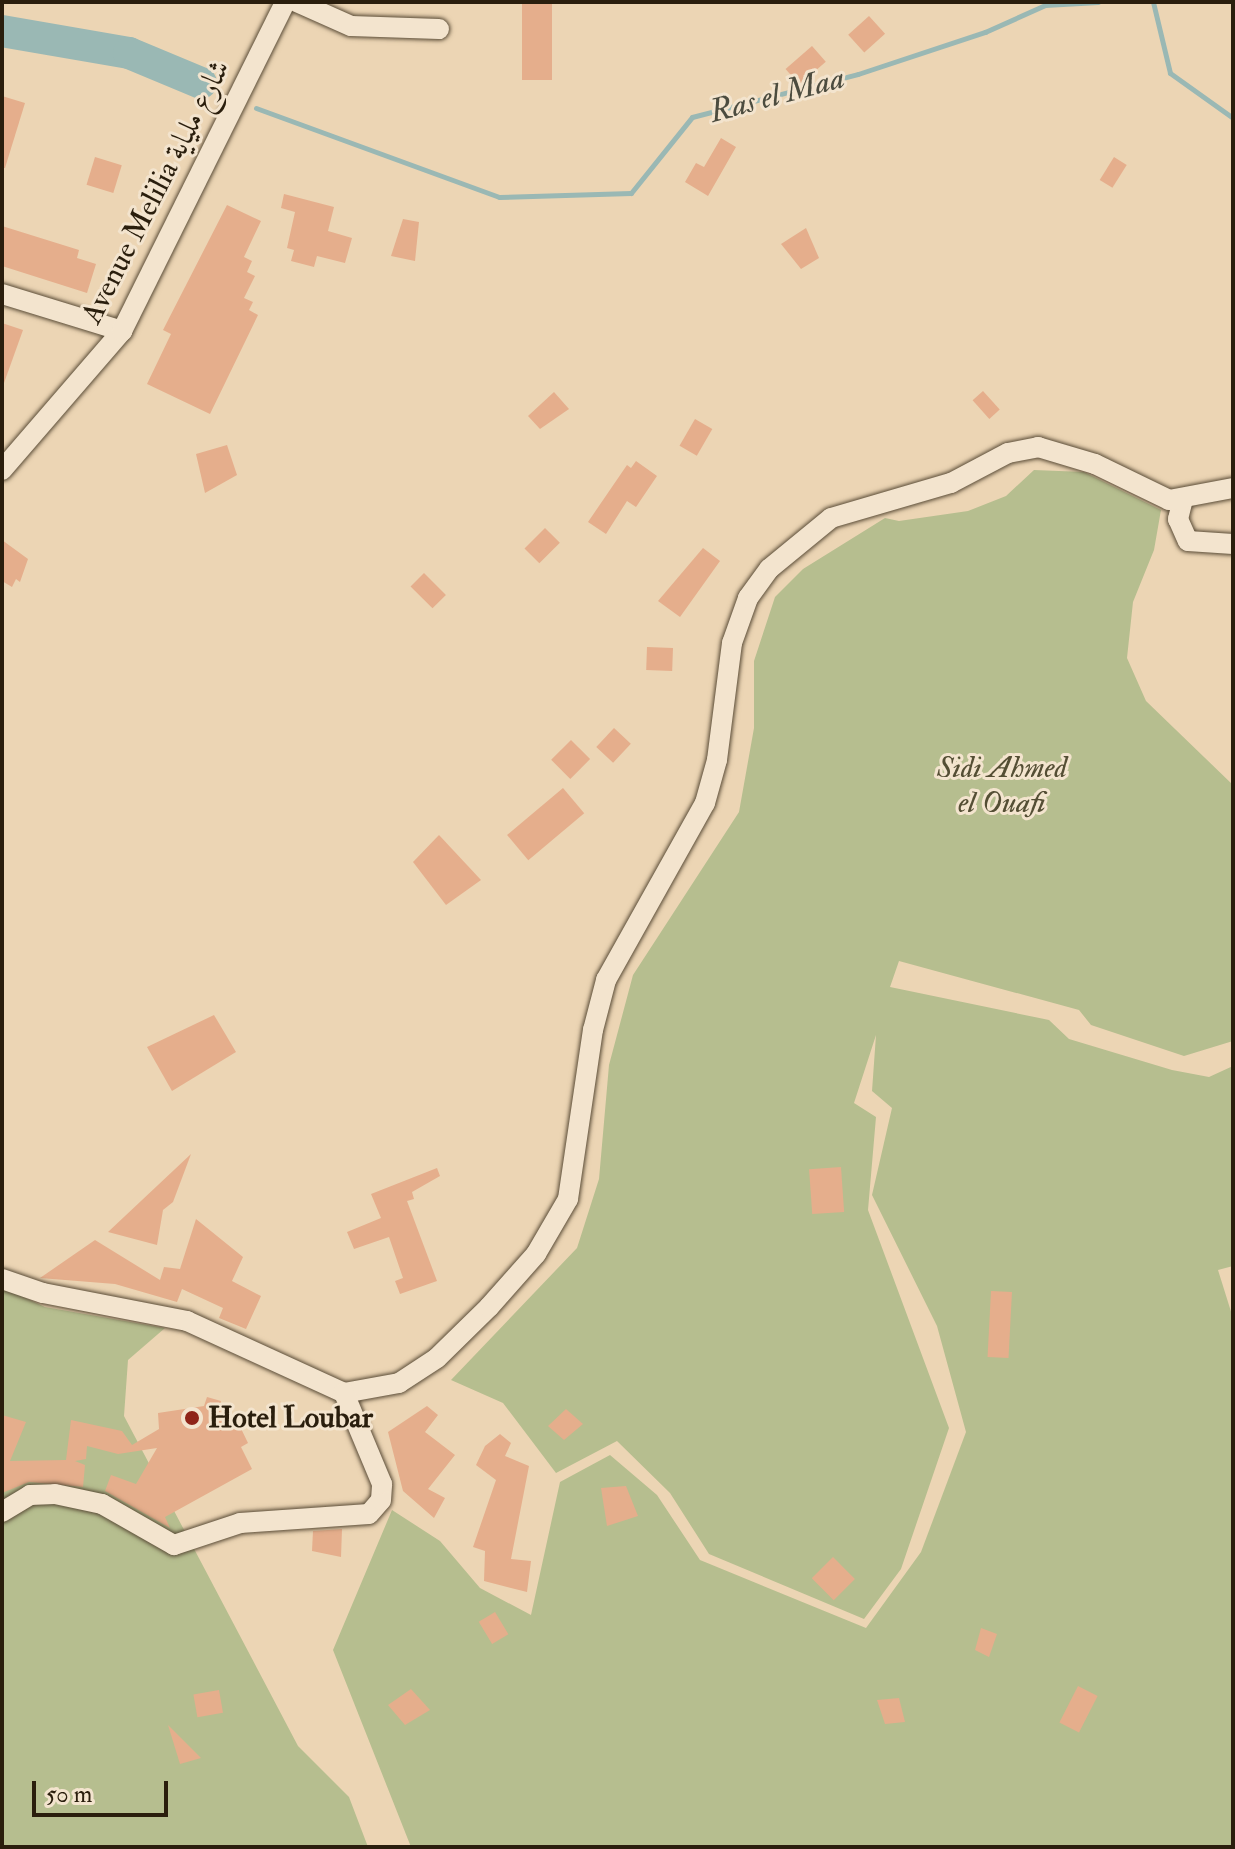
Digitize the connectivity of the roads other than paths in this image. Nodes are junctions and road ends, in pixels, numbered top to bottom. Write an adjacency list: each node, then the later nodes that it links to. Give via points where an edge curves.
1 (285, 2): 5 (street, Avenue Melilia شارع ملياية)
2 (297, 2): 3 (street, via 351,26)
3 (439, 29)
4 (2, 294): 5 (street)
5 (122, 331): 6 (street, Avenue Melilia شارع ملياية)
6 (2, 470)
7 (1233, 488): 8 (street)
8 (1183, 499): 9 (street, via 1178,519 1188,541); 11 (street, via 1147,494 1095,464 1038,447 1008,453 951,483 831,518 769,569 748,598 732,643 717,760 705,803 606,980 593,1030 573,1174 555,1226 536,1254 437,1358 399,1383)
9 (1233, 544)
10 (2, 1279): 11 (street, via 43,1293 187,1321)
11 (344, 1393): 12 (street, via 382,1484 381,1500 369,1514 240,1523 174,1545 102,1504 55,1494 30,1495)
12 (2, 1512)

